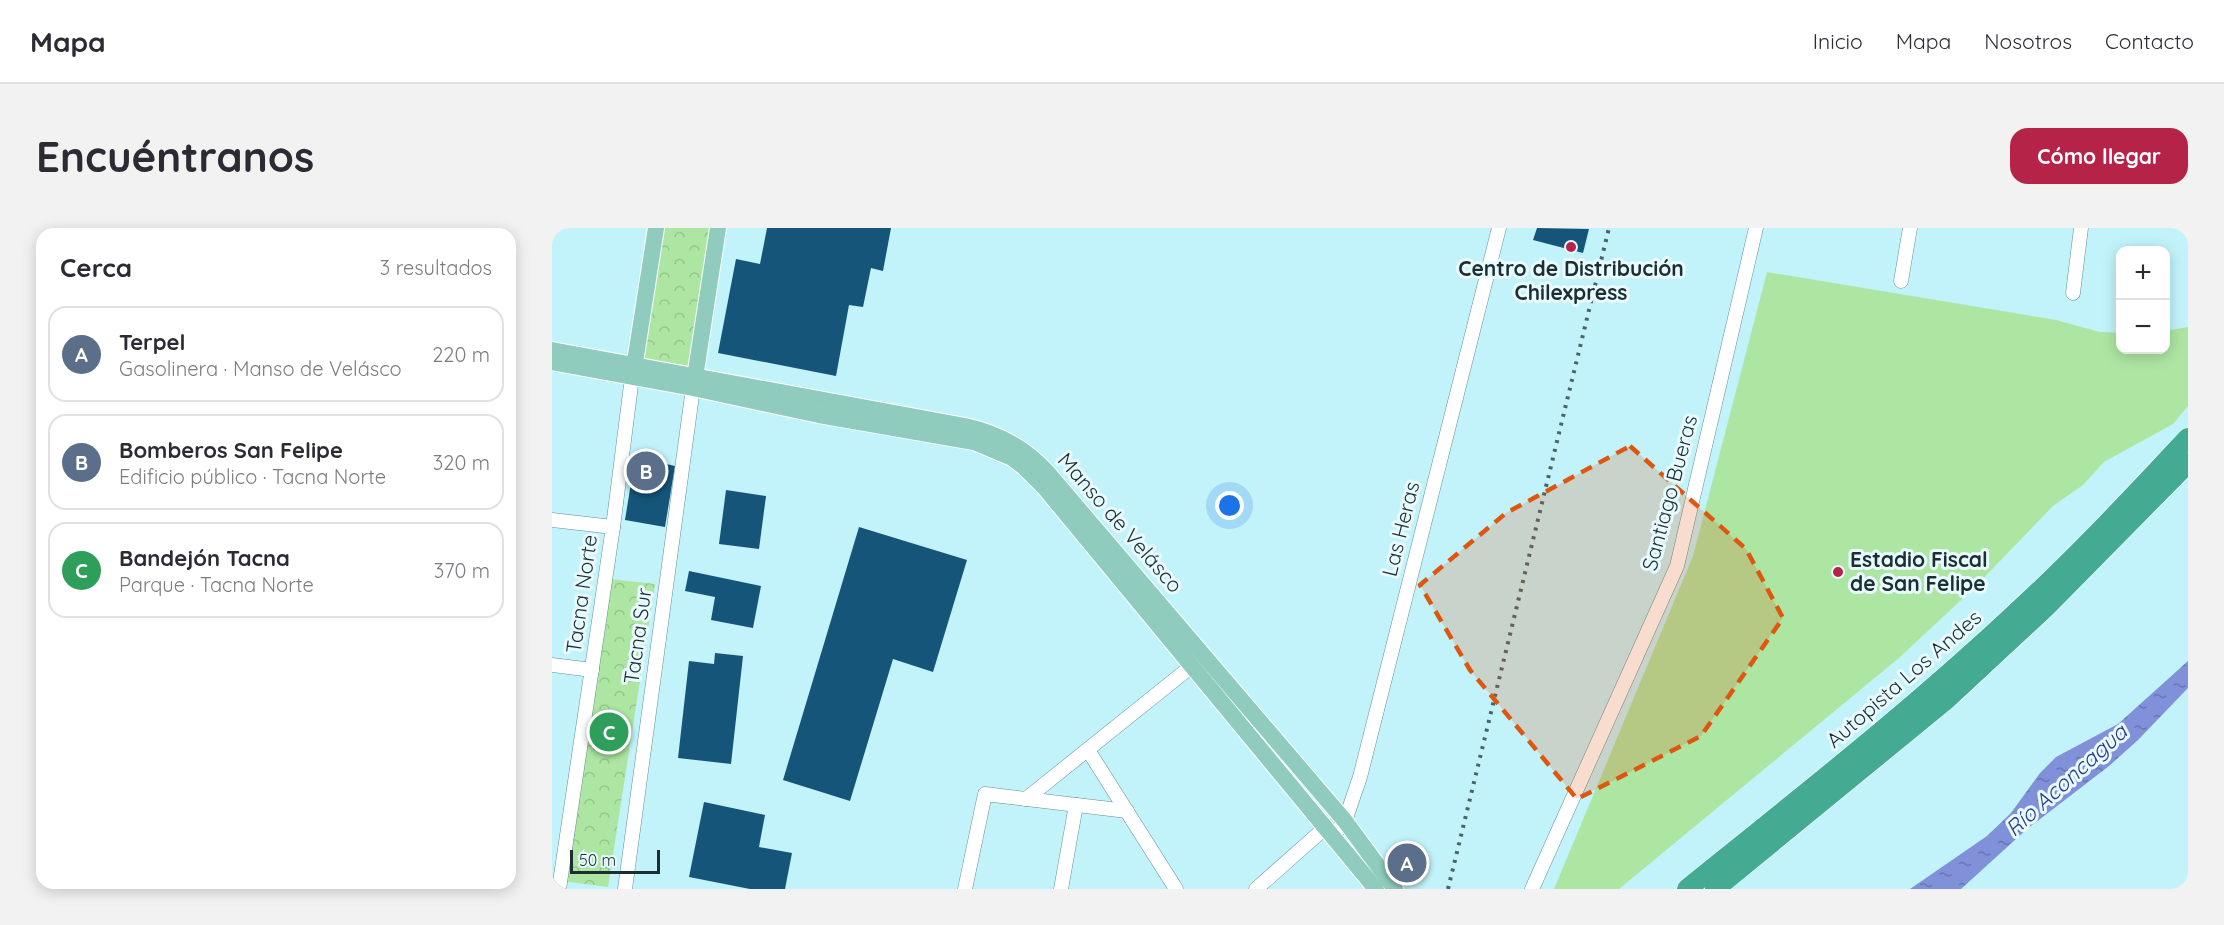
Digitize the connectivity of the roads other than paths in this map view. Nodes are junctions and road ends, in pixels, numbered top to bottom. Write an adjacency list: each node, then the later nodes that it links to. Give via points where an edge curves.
1 (656, 228): 11 (main road)
2 (718, 228): 12 (main road)
3 (1498, 228): 24 (street, Las Heras, via 1360,777)
4 (1756, 228): 34 (street, Santiago Bueras, via 1677,566)
5 (1910, 228): 7 (street)
6 (2081, 228): 8 (street)
7 (1901, 281)
8 (2073, 294)
9 (552, 350): 11 (main road)
10 (552, 362): 11 (main road)
11 (634, 371): 12 (main road); 16 (street, Tacna Norte)
12 (694, 382): 18 (main road, Manso de Velásco, via 819,415 974,442 999,451 1024,467 1044,487); 24 (main road, Manso de Velásco, via 971,428 1003,438 1027,452); 27 (street, Tacna Sur)
13 (2188, 438): 35 (highway, Autopista Los Andes, via 2054,577 1970,655)
14 (2188, 463): 36 (highway, Autopista Los Andes, via 2046,607 1947,699)
15 (552, 520): 16 (street)
16 (614, 527): 19 (street, Tacna Norte)
17 (552, 665): 19 (street)
18 (1193, 665): 20 (street); 25 (main road, Manso de Velásco)
19 (592, 670): 26 (street, Tacna Norte)
20 (1088, 750): 21 (street); 23 (street)
21 (1026, 799): 22 (street); 28 (street, via 985,794)
22 (1076, 805): 23 (street); 29 (street)
23 (1127, 812): 30 (street)
24 (1345, 821): 25 (street, Las Heras); 33 (main road, Manso de Velásco)
25 (1330, 832): 31 (street, Las Heras); 32 (main road, Manso de Velásco)
26 (557, 884)
27 (625, 889)
28 (965, 889)
29 (1061, 889)
30 (1176, 889)
31 (1256, 889)
32 (1376, 889)
33 (1395, 889)
34 (1532, 889)
35 (1687, 889)
36 (1715, 889)

